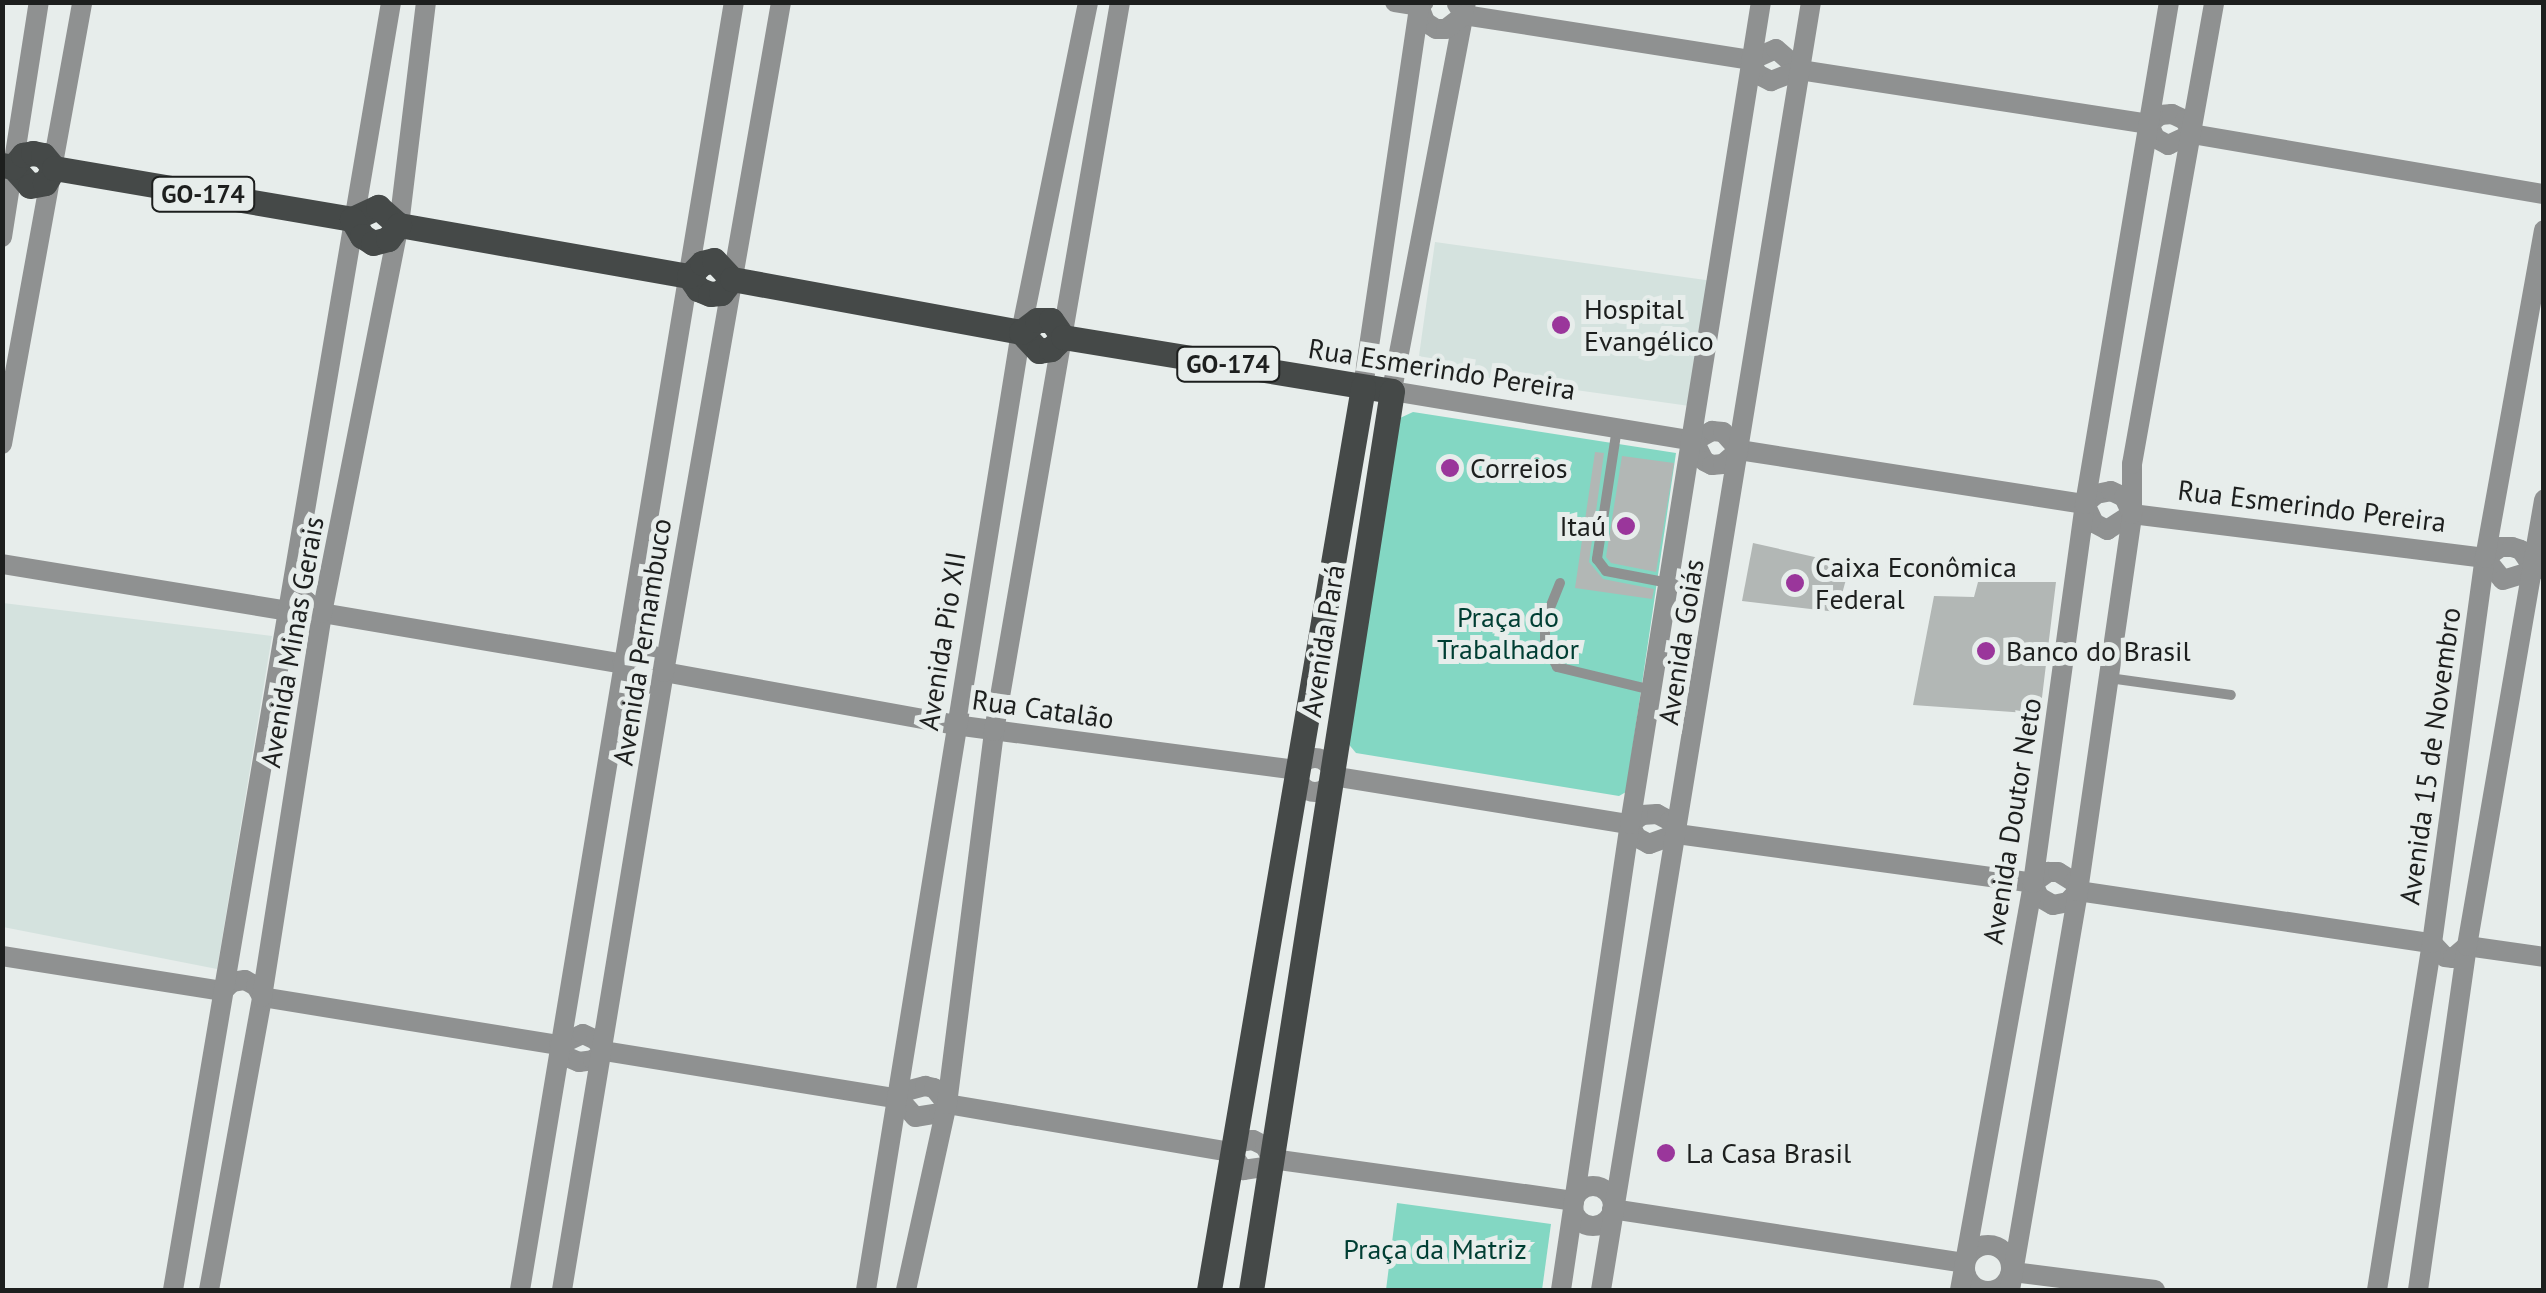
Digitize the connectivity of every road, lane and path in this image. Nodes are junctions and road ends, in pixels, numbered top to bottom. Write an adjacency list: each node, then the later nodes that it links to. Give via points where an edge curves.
1 (39, 2): 20 (street)
2 (82, 2): 21 (street)
3 (390, 2): 23 (street, Avenida Minas Gerais)
4 (426, 2): 24 (street, Avenida Minas Gerais)
5 (734, 2): 27 (street, Avenida Pernambuco)
6 (781, 2): 28 (street, Avenida Pernambuco)
7 (1088, 2): 29 (street, Avenida Pio XII)
8 (1120, 2): 30 (street)
9 (1395, 2): 14 (street)
10 (1762, 2): 16 (street)
11 (1810, 2): 17 (street, Avenida Goiás)
12 (2169, 2): 18 (street, Avenida Doutor Neto)
13 (2214, 2): 19 (street)
14 (1421, 4): 15 (street, via 1425,22 1436,29 1446,29); 31 (street, Avenida Pará)
15 (1462, 7): 16 (street); 32 (street, Avenida Pará)
16 (1751, 60): 17 (street, via 1776,49); 34 (street)
17 (1800, 70): 18 (street); 36 (street, Avenida Goiás)
18 (2148, 124): 19 (street, via 2172,114 2186,120); 38 (street, Avenida Doutor Neto)
19 (2192, 134): 22 (street); 39 (street, via 2132,464)
20 (8, 166): 21 (main road, Rua Esmerindo Pereira / GO-174, via 30,186 45,183); 26 (street)
21 (54, 168): 23 (main road, Rua Esmerindo Pereira / GO-174); 35 (street)
22 (2544, 194)
23 (352, 220): 24 (main road, Rua Esmerindo Pereira / GO-174, via 373,243 388,240); 45 (street, Avenida Minas Gerais)
24 (399, 224): 27 (main road, Rua Esmerindo Pereira / GO-174); 46 (street, Avenida Minas Gerais)
25 (2544, 230): 40 (street, Avenida 15 de Novembro)
26 (2, 236)
27 (690, 276): 28 (main road, Rua Esmerindo Pereira / GO-174, via 714,260); 47 (street, Avenida Pernambuco)
28 (732, 279): 29 (main road, Rua Esmerindo Pereira / GO-174); 48 (street, Avenida Pernambuco)
29 (1021, 332): 30 (main road, Rua Esmerindo Pereira / GO-174, via 1039,351); 52 (street, Avenida Pio XII)
30 (1063, 338): 31 (main road, Rua Esmerindo Pereira / GO-174); 53 (street)
31 (1363, 386): 32 (main road, Rua Esmerindo Pereira / GO-174); 54 (main road, Avenida Pará)
32 (1392, 391): 33 (street, Rua Esmerindo Pereira); 55 (main road, Avenida Pará)
33 (1617, 428): 34 (street, Rua Esmerindo Pereira); 44 (lane, via 1597,560 1606,571)
34 (1694, 441): 36 (street, Rua Esmerindo Pereira, via 1722,432); 36 (street, Rua Esmerindo Pereira, via 1712,465); 44 (street)
35 (2, 444)
36 (1740, 450): 38 (street, Rua Esmerindo Pereira); 57 (street, Avenida Goiás)
37 (2544, 500): 42 (street)
38 (2085, 504): 39 (street, Rua Esmerindo Pereira, via 2111,490 2124,497); 39 (street, Rua Esmerindo Pereira, via 2094,523 2107,530); 58 (street, Avenida Doutor Neto)
39 (2132, 514): 40 (street, Rua Esmerindo Pereira); 49 (street)
40 (2485, 558): 42 (street, Rua Esmerindo Pereira, via 2512,546); 60 (street, Avenida 15 de Novembro)
41 (2, 564): 45 (street, Rua Catalão)
42 (2538, 569): 61 (street)
43 (1560, 583): 50 (lane, via 1544,620 1545,644 1557,667)
44 (1670, 584): 50 (street)
45 (289, 611): 46 (street, Rua Catalão, via 306,602); 64 (street, Avenida Minas Gerais)
46 (322, 613): 47 (street, Rua Catalão); 65 (street, Avenida Minas Gerais)
47 (622, 664): 48 (street, Rua Catalão, via 639,685); 66 (street, Avenida Pernambuco)
48 (664, 672): 52 (street, Rua Catalão); 67 (street, Avenida Pernambuco)
49 (2108, 678): 51 (lane); 59 (street)
50 (1652, 690): 56 (street)
51 (2231, 694)
52 (956, 725): 53 (street, Rua Catalão); 68 (street, Avenida Pio XII)
53 (994, 731): 54 (street, Rua Catalão); 69 (street)
54 (1298, 770): 55 (street, Rua Catalão, via 1299,782 1312,792 1323,790); 70 (main road, Avenida Pará)
55 (1332, 776): 56 (street, Rua Catalão); 71 (main road, Avenida Pará)
56 (1630, 824): 57 (street, Rua Catalão, via 1657,814); 72 (street)
57 (1678, 834): 58 (street, Rua Catalão); 73 (street, Avenida Goiás)
58 (2033, 883): 59 (street, Rua Catalão, via 2052,905); 74 (street, Avenida Doutor Neto)
59 (2078, 891): 60 (street, Rua Catalão); 75 (street)
60 (2432, 942): 61 (street, Rua Catalão, via 2438,953 2453,958); 88 (street, Avenida 15 de Novembro)
61 (2468, 946): 63 (street, Rua Catalão); 89 (street)
62 (2, 956): 64 (street)
63 (2544, 957)
64 (223, 991): 65 (street, via 240,1010); 76 (street, Avenida Minas Gerais)
65 (262, 997): 66 (street); 77 (street, Avenida Minas Gerais)
66 (559, 1045): 67 (street, via 580,1062); 78 (street, Avenida Pernambuco)
67 (604, 1051): 68 (street); 79 (street, Avenida Pernambuco)
68 (900, 1099): 69 (street, via 915,1117 939,1113); 80 (street, Avenida Pio XII)
69 (947, 1104): 70 (street); 81 (street)
70 (1231, 1152): 71 (street, via 1243,1170 1265,1168); 82 (main road, Avenida Pará)
71 (1272, 1159): 72 (street); 83 (main road, Avenida Pará)
72 (1573, 1201): 73 (street, via 1574,1214 1588,1226 1606,1220); 84 (street)
73 (1612, 1209): 74 (street); 85 (street, Avenida Goiás)
74 (1964, 1262): 75 (street, via 1967,1278 1980,1289); 75 (street, via 1988,1245 2009,1256); 86 (street, Avenida Doutor Neto)
75 (2012, 1281): 87 (street)
76 (173, 1290)
77 (208, 1290)
78 (520, 1290)
79 (562, 1290)
80 (866, 1290)
81 (906, 1290)
82 (1209, 1290)
83 (1251, 1290)
84 (1561, 1290)
85 (1600, 1290)
86 (1960, 1290)
87 (2154, 1290)
88 (2377, 1290)
89 (2418, 1290)

